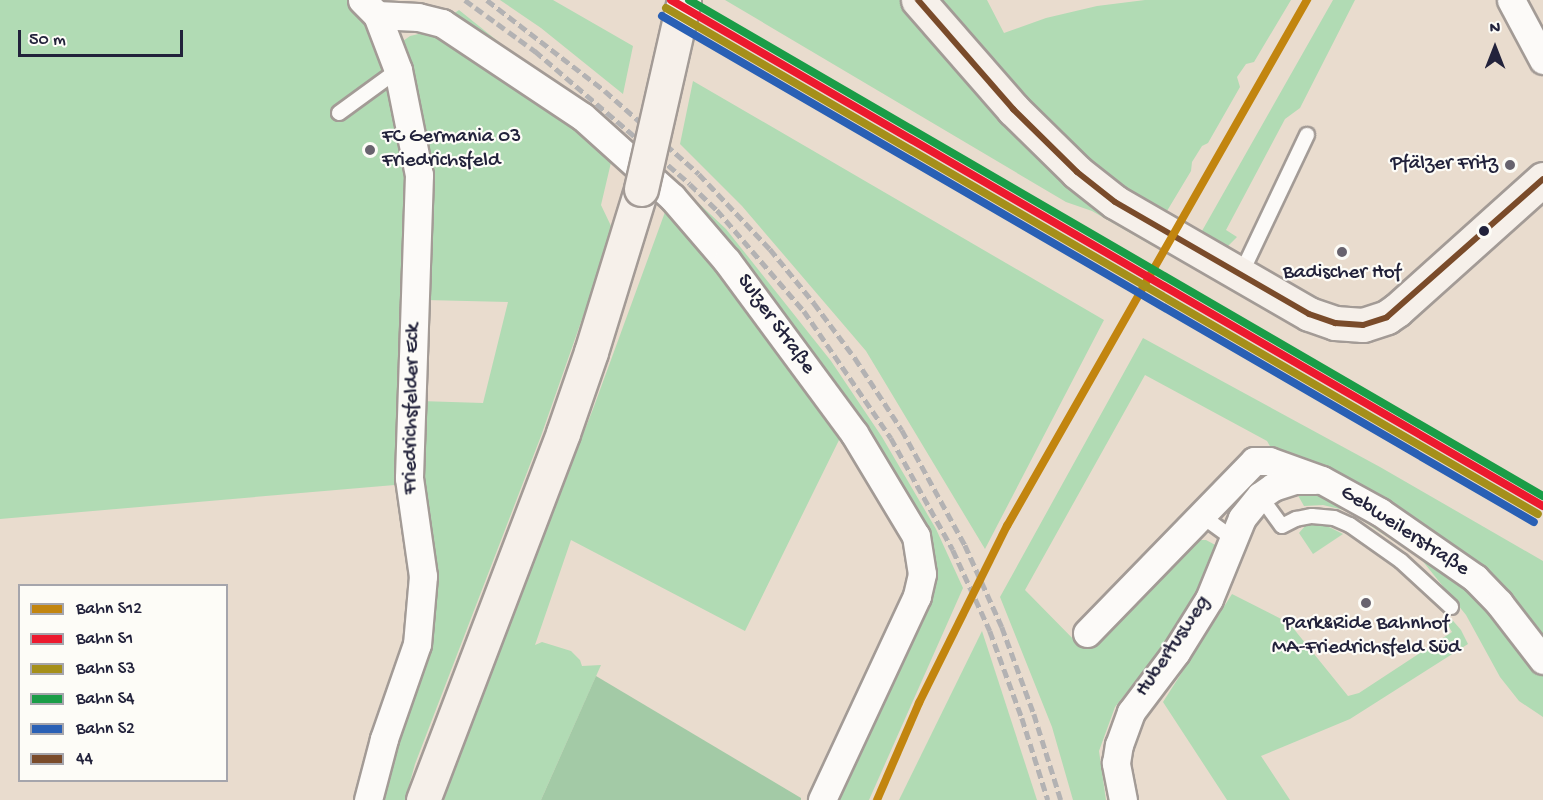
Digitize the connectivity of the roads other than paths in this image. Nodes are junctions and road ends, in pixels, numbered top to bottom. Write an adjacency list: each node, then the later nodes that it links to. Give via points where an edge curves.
1 (684, 0): 19 (main road, bridge, via 641,189 591,352)
2 (918, 0): 10 (main road, via 1013,109 1077,172 1115,202)
3 (1511, 0): 5 (street)
4 (369, 7): 6 (street, Friedrichsfelder Eck); 20 (street, Sulzer Straße, via 442,23 583,117 672,197 727,261 854,433 916,536 922,574 917,596)
5 (1543, 60)
6 (398, 70): 7 (lane); 18 (street, Friedrichsfelder Eck, via 419,175 409,478 423,591 417,644 384,739)
7 (339, 113)
8 (1307, 135): 10 (lane)
9 (1543, 179): 10 (main road, via 1397,310 1363,326 1335,323 1309,314)
10 (1241, 274)
11 (1323, 480): 12 (street, Hubertusweg, via 1295,480); 13 (street, Gebweilerstraße, via 1269,461 1254,461); 17 (street, Gebweilerstraße, via 1380,512 1475,578)
12 (1260, 496): 14 (street, Hubertusweg); 15 (lane, via 1282,526 1312,516 1334,518 1350,525 1401,561)
13 (1202, 516): 14 (lane); 16 (street, Gebweilerstraße)
14 (1232, 538): 21 (street, Hubertusweg, via 1209,599 1131,712 1116,763)
15 (1451, 607)
16 (1087, 633)
17 (1543, 660)
18 (368, 800)
19 (423, 800)
20 (822, 800)
21 (1123, 800)

